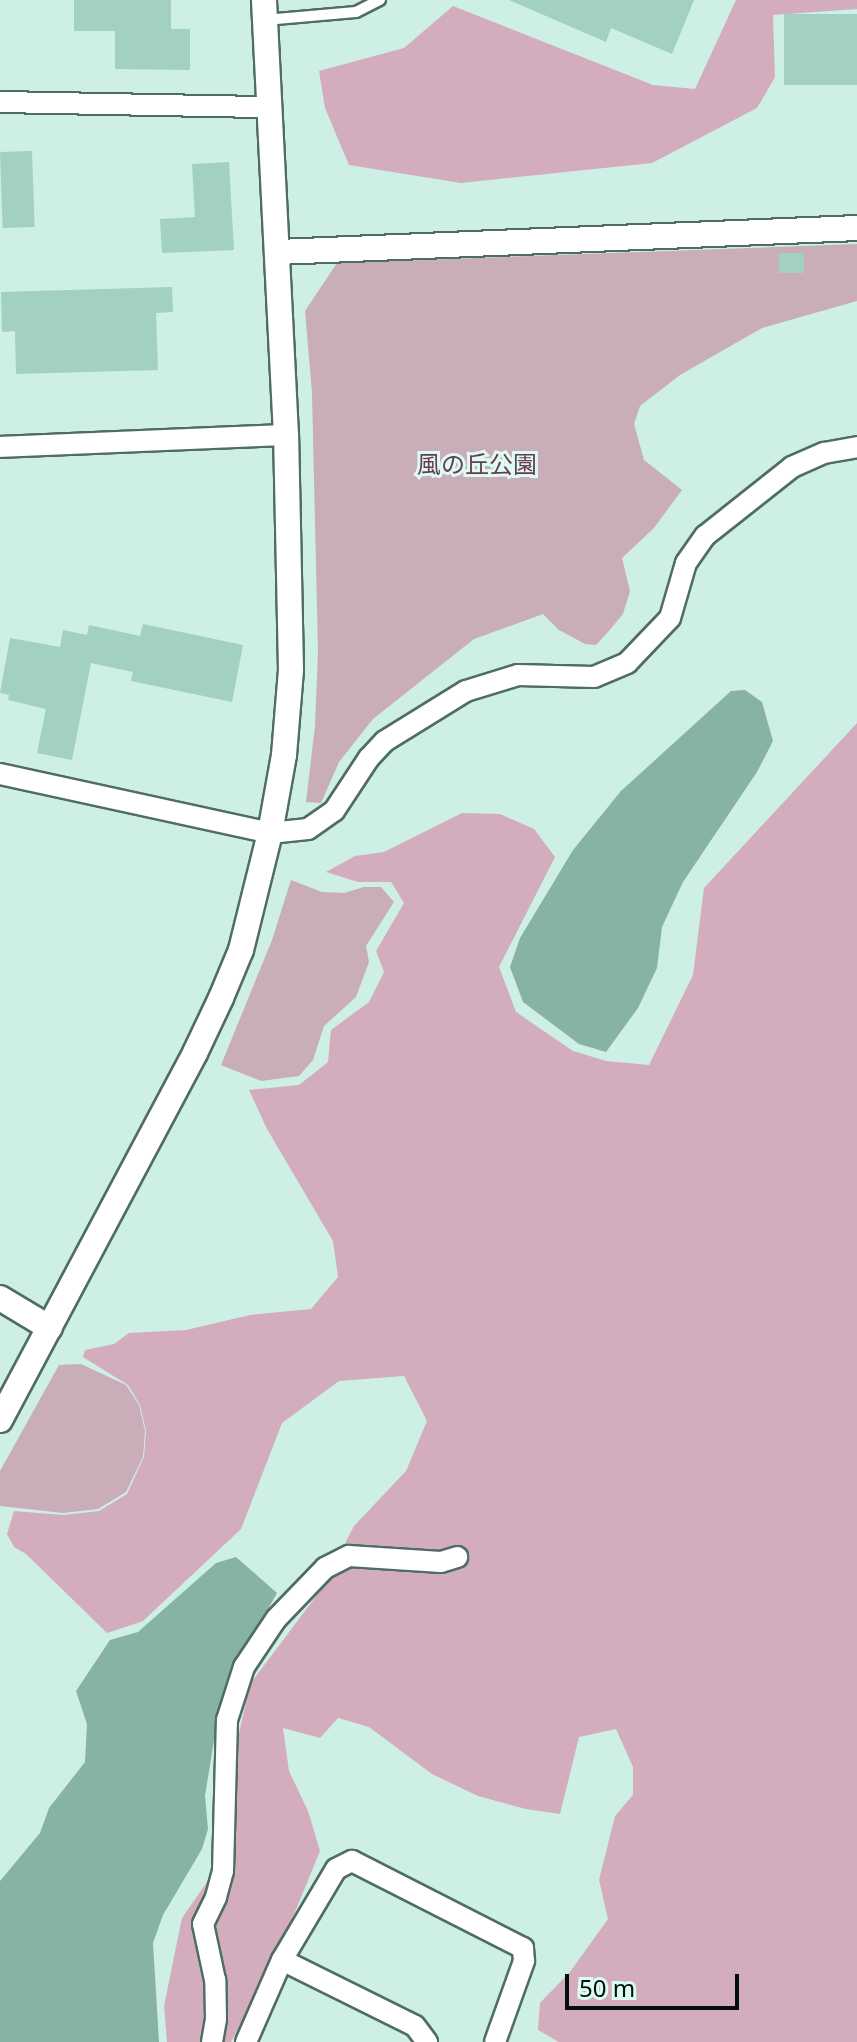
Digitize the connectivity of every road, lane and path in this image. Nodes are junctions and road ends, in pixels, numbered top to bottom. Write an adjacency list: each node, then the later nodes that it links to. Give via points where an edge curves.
1 (380, 0): 2 (lane, via 356,12)
2 (265, 10): 4 (street)
3 (0, 102): 4 (street)
4 (269, 107): 6 (street)
5 (857, 228): 6 (street)
6 (278, 252): 7 (street)
7 (286, 435): 8 (street); 11 (street, via 291,670)
8 (0, 447)
9 (857, 447): 11 (street, via 792,467 705,536 686,563 670,618 627,663 594,677 518,675 466,691 385,741 323,821 308,829)
10 (0, 774): 11 (street)
11 (270, 833): 13 (street, via 241,950 221,998)
12 (0, 1298): 13 (street)
13 (50, 1328): 14 (street)
14 (0, 1420)
15 (457, 1557): 17 (street, via 441,1562 349,1556 325,1568 276,1619 244,1667 227,1720 223,1871 203,1924 215,1980)
16 (282, 1960): 18 (street); 19 (street, via 415,2026); 20 (street, via 336,1869 346,1861 359,1862 523,1948 524,1961)
17 (212, 2042)
18 (246, 2042)
19 (427, 2042)
20 (495, 2042)

